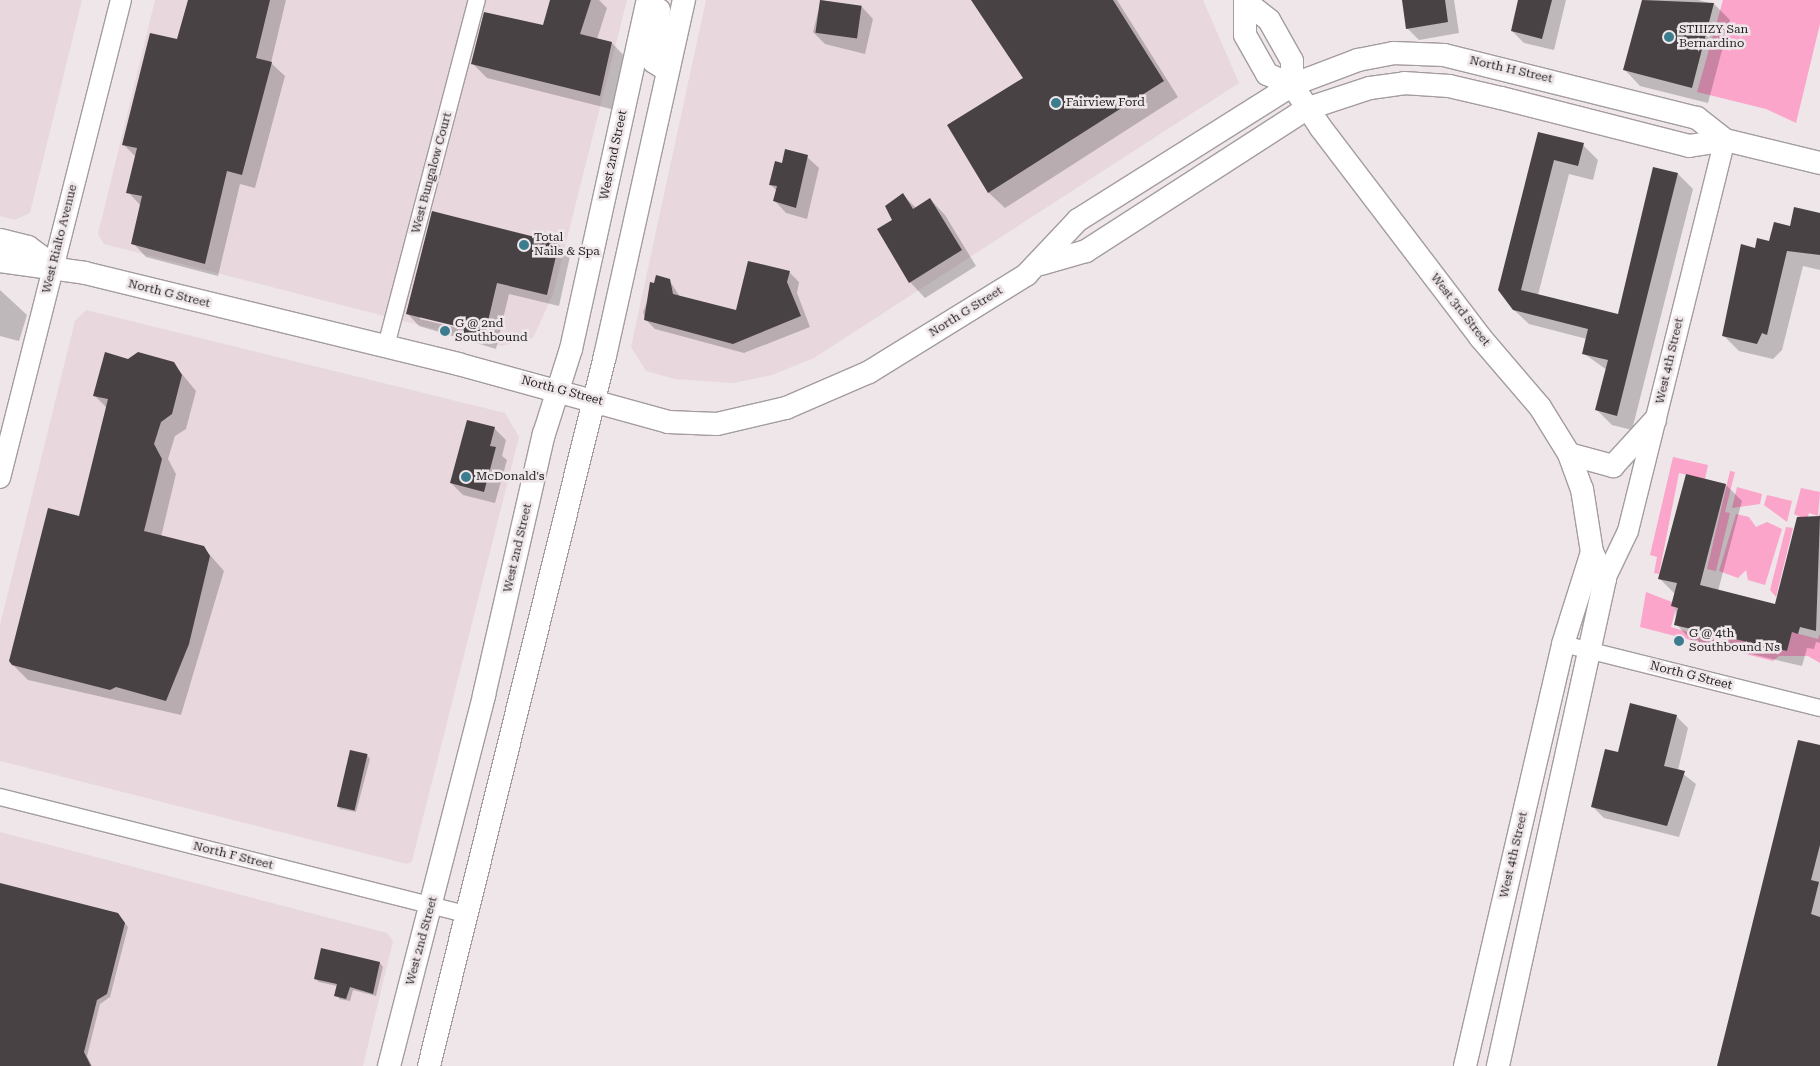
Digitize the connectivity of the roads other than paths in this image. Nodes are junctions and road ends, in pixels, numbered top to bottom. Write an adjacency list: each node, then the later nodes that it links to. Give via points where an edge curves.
1 (121, 0): 15 (street, West Rialto Avenue)
2 (477, 0): 16 (street, West Bungalow Court)
3 (648, 0): 17 (main road, West 2nd Street)
4 (660, 0): 7 (main road, via 654,62)
5 (684, 0): 7 (main road)
6 (1246, 1): 8 (main road, West 3rd Street, via 1269,20 1292,61)
7 (667, 70): 18 (main road)
8 (1292, 85): 9 (main road, West 3rd Street); 10 (main road, North H Street, via 1358,60 1393,53 1444,55 1697,118); 14 (main road, North G Street, via 1078,220)
9 (1306, 109): 10 (main road, North H Street, via 1370,88 1404,83 1448,86 1689,146); 14 (main road, North G Street, via 1086,251); 20 (main road, West 3rd Street, via 1480,337 1540,407)
10 (1725, 140): 11 (main road, North H Street); 19 (street, West 4th Street)
11 (1820, 163)
12 (0, 240): 15 (main road, via 28,248)
13 (0, 261): 15 (main road, via 24,267)
14 (1041, 264): 18 (main road, North G Street, via 869,372 821,396 760,416 717,424 668,422)
15 (54, 266): 16 (main road, North G Street); 21 (street, West Rialto Avenue)
16 (386, 346): 17 (main road, North G Street)
17 (558, 390): 18 (main road, North G Street); 28 (main road, West 2nd Street, via 544,434)
18 (592, 399): 29 (main road)
19 (1655, 420): 20 (main road, via 1613,466); 23 (street, West 4th Street, via 1628,531)
20 (1569, 454): 22 (main road, West 3rd Street, via 1582,489)
21 (0, 478)
22 (1592, 552): 23 (main road, West 3rd Street); 24 (main road, West 3rd Street)
23 (1605, 578): 25 (main road)
24 (1563, 644): 25 (street, North G Street); 32 (main road, West 4th Street)
25 (1591, 651): 26 (street, North G Street); 33 (main road)
26 (1820, 708)
27 (0, 797): 28 (street, North F Street)
28 (431, 906): 29 (street, North F Street); 30 (main road, West 2nd Street)
29 (466, 914): 31 (main road)
30 (389, 1066)
31 (429, 1066)
32 (1465, 1066)
33 (1498, 1066)

